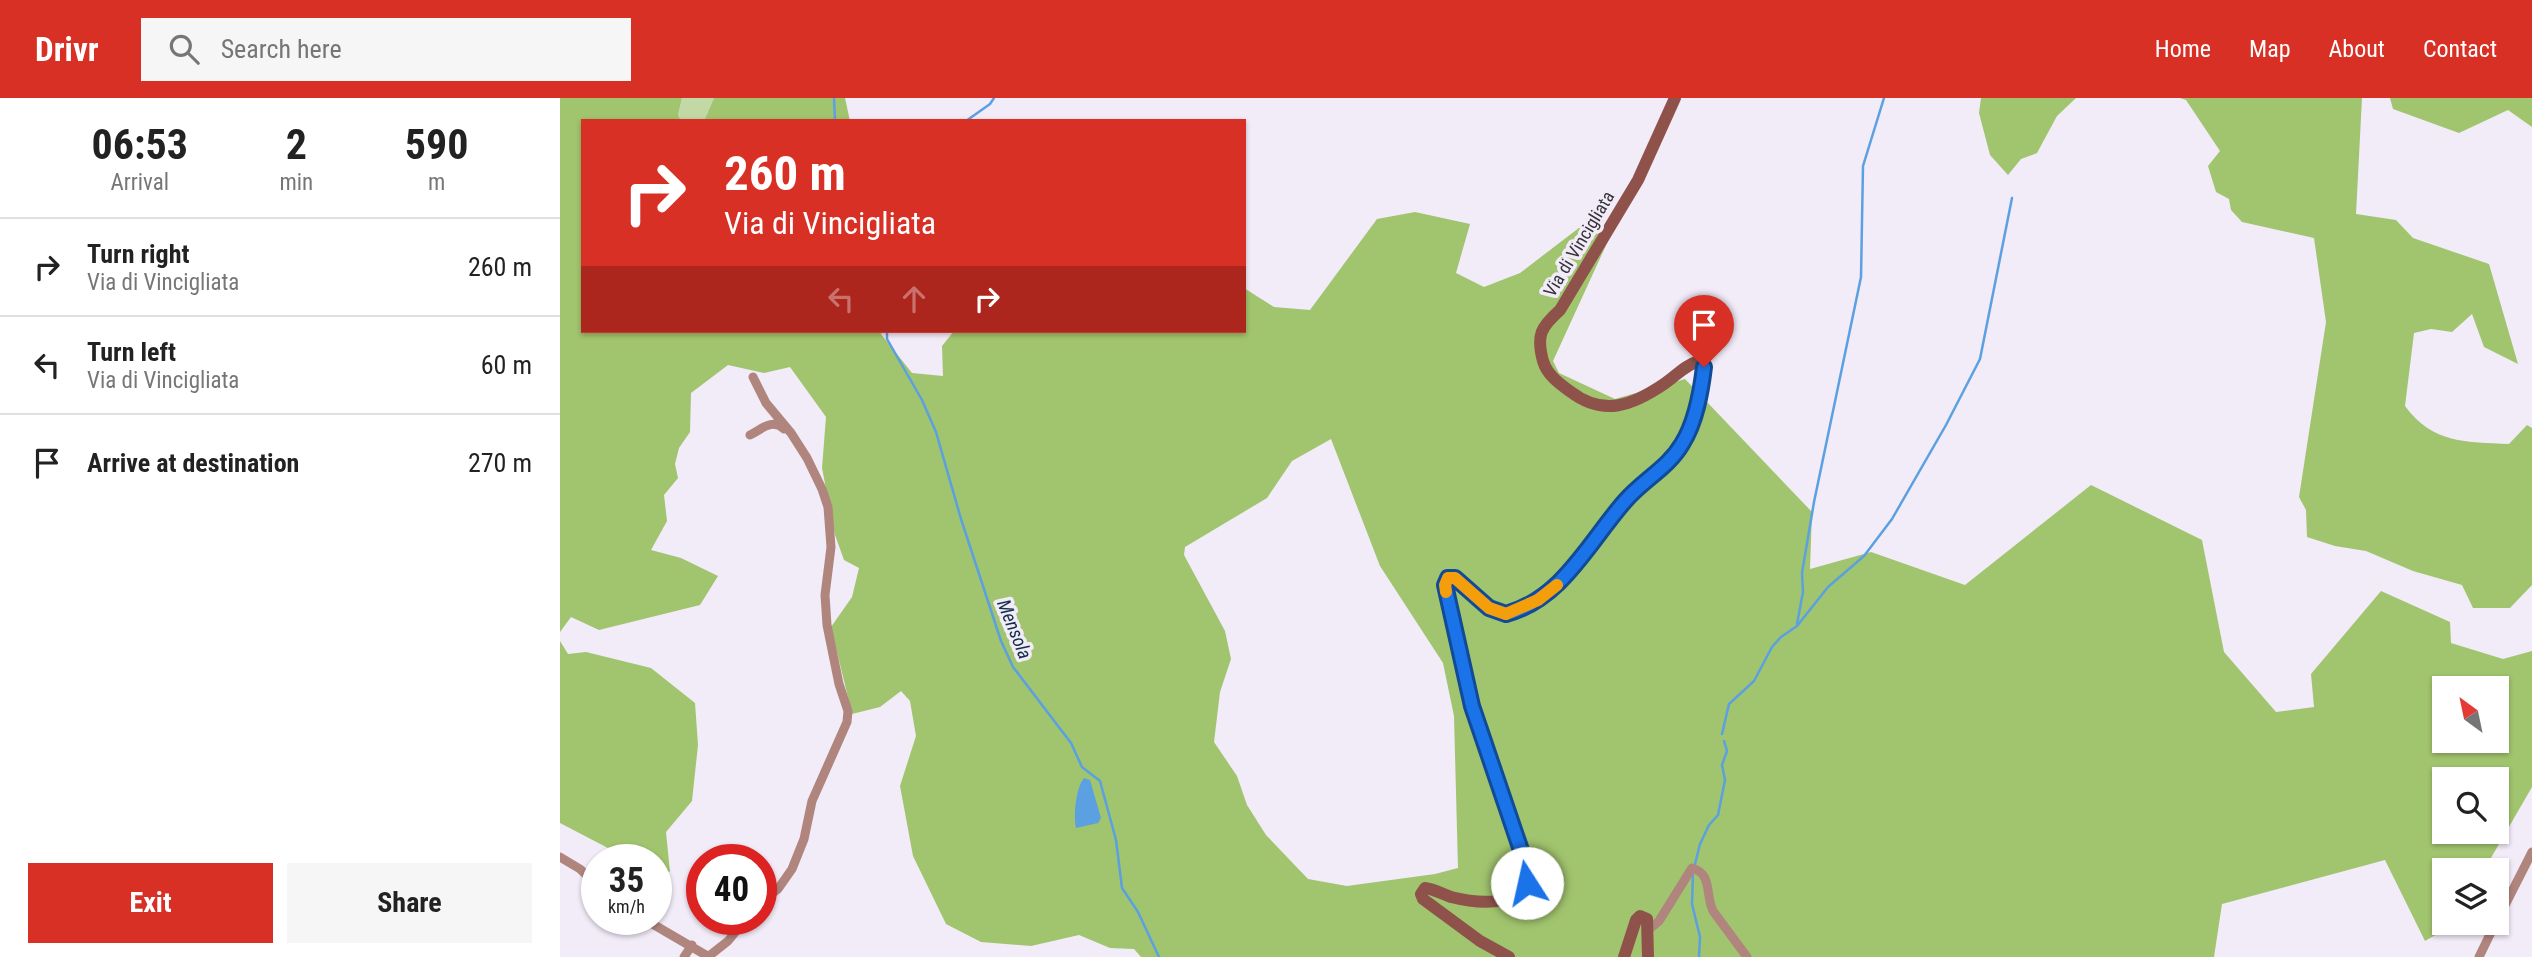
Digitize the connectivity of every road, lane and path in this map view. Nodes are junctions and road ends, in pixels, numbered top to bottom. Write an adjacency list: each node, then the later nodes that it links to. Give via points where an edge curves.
1 (1675, 98): 17 (street, Via di Vincigliata, via 1637,180 1560,310 1543,326 1539,346 1556,381 1581,400 1606,408 1634,402 1699,361 1703,377 1692,425 1666,465 1626,499 1577,563 1538,600 1506,614 1489,608 1455,578 1448,578 1445,585 1472,706 1528,876 1519,894 1489,902 1429,888 1421,894)
2 (753, 377): 3 (street, via 766,403)
3 (791, 433): 4 (street, via 772,424); 8 (street, via 828,508 827,625 848,711 812,801 804,839)
4 (750, 435)
5 (2532, 852): 9 (street)
6 (560, 857): 7 (street)
7 (581, 870)
8 (777, 890)
9 (2509, 898)
10 (1647, 932): 18 (street, via 1647,919 1640,916); 19 (street); 20 (street, via 1695,869 1706,877 1713,911)
11 (672, 934): 14 (street)
12 (733, 935): 16 (street)
13 (2490, 935): 21 (street)
14 (692, 945): 15 (street); 16 (street)
15 (684, 957)
16 (709, 957)
17 (1508, 957)
18 (1624, 957)
19 (1648, 957)
20 (1747, 957)
21 (2479, 957)

